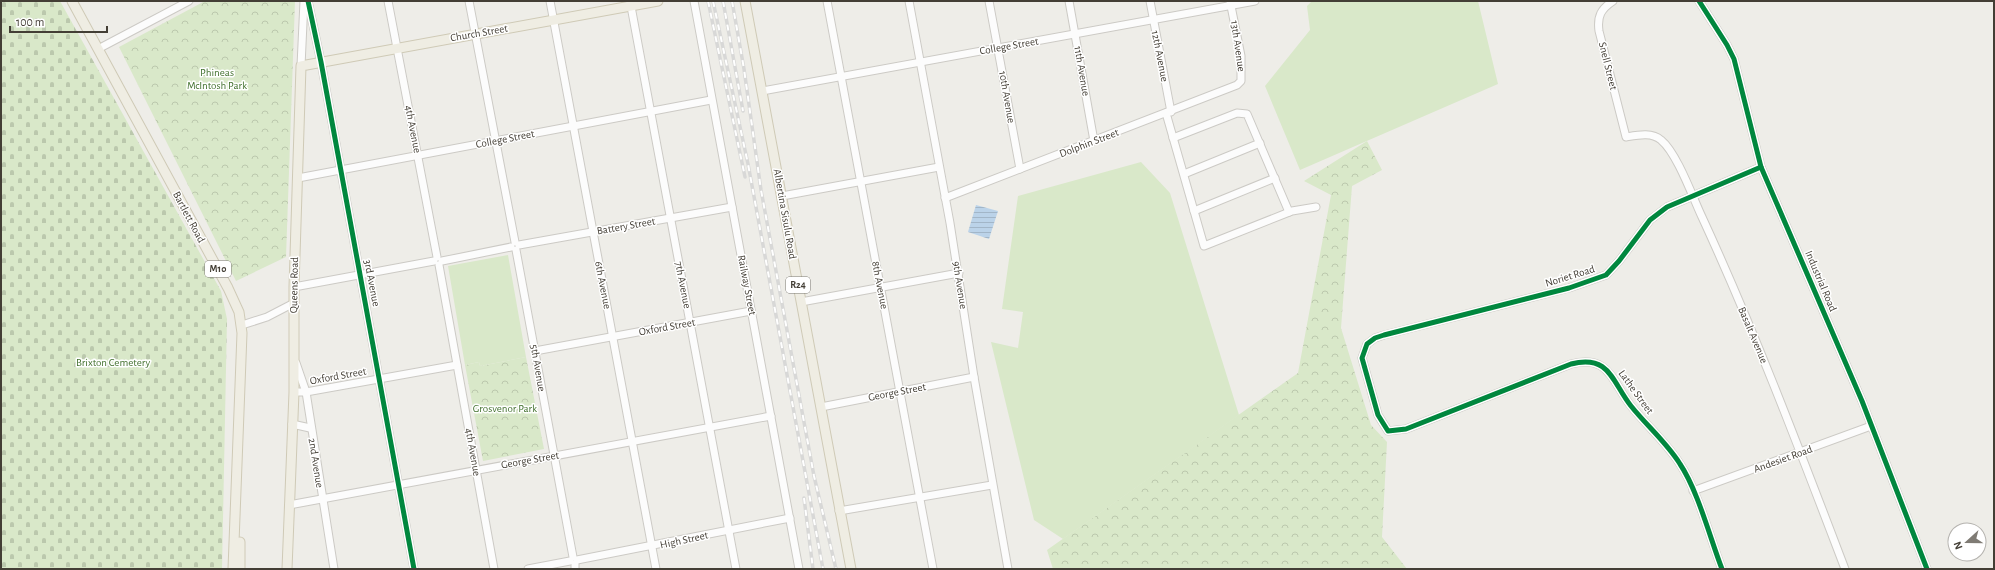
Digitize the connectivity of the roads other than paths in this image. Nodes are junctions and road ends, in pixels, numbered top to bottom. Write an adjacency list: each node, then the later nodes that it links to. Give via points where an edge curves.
1 (72, 1): 26 (main road, Bartlett Road / M10)
2 (77, 1): 26 (main road, Bartlett Road / M10)
3 (189, 1): 26 (street)
4 (304, 1): 31 (street, Queens Road)
5 (308, 1): 29 (street, 3rd Avenue)
6 (388, 1): 27 (street, 4th Avenue)
7 (470, 1): 24 (street, 5th Avenue)
8 (550, 1): 22 (street, 6th Avenue)
9 (658, 1): 20 (main road, Church Street)
10 (694, 1): 35 (street, Railway Street)
11 (745, 1): 34 (main road, Albertina Sisulu Road / R24)
12 (827, 1): 32 (street, 8th Avenue)
13 (909, 1): 30 (street, 9th Avenue)
14 (989, 1): 28 (street, 10th Avenue)
15 (1069, 1): 25 (street, 11th Avenue)
16 (1150, 1): 23 (street, 12th Avenue)
17 (1255, 1): 21 (street, College Street)
18 (1613, 1): 39 (street, Snell Street, via 1599,15 1599,31)
19 (1699, 1): 45 (street, Industrial Road, via 1734,59)
20 (630, 3): 22 (main road, Church Street); 36 (street, 7th Avenue)
21 (1231, 3): 23 (street, College Street); 33 (street, 13th Avenue, via 1242,74 1241,81)
22 (554, 20): 24 (main road, Church Street); 38 (street, 6th Avenue)
23 (1153, 20): 25 (street, College Street); 37 (street, 12th Avenue)
24 (476, 34): 27 (main road, Church Street); 41 (street, 5th Avenue)
25 (1075, 34): 28 (street, College Street); 42 (street, 11th Avenue)
26 (100, 48): 72 (main road, Bartlett Road / M10, via 235,293 243,311)
27 (397, 48): 29 (main road, Church Street); 44 (street, 4th Avenue)
28 (998, 48): 30 (street, College Street); 47 (street, 10th Avenue)
29 (321, 62): 31 (main road, Church Street); 48 (street, 3rd Avenue)
30 (920, 62): 32 (street, College Street); 46 (street, 9th Avenue)
31 (301, 66): 50 (main road, Queens Road)
32 (842, 77): 34 (street, College Street); 52 (street, 8th Avenue)
33 (1233, 87): 37 (street, Dolphin Street)
34 (762, 91): 53 (main road, Albertina Sisulu Road / R24)
35 (711, 100): 36 (street, College Street); 56 (street, Railway Street)
36 (650, 112): 38 (street, College Street); 60 (street, 7th Avenue)
37 (1169, 112): 40 (street, 12th Avenue); 42 (street, Dolphin Street)
38 (573, 126): 41 (street, College Street); 61 (street, 6th Avenue)
39 (1626, 137): 54 (street, Basalt Avenue, via 1645,135 1662,140 1672,153)
40 (1173, 138): 43 (street, via 1240,112 1249,116); 49 (street, 12th Avenue)
41 (496, 141): 44 (street, College Street); 62 (street, 5th Avenue)
42 (1094, 141): 47 (street, Dolphin Street)
43 (1260, 144): 49 (street); 51 (street)
44 (418, 156): 48 (street, College Street); 63 (street, 4th Avenue)
45 (1761, 166): 54 (street, Noriet Road); 85 (street, Industrial Road)
46 (940, 167): 52 (street); 55 (street, 9th Avenue)
47 (1020, 169): 55 (street, Dolphin Street)
48 (341, 170): 50 (street, College Street); 65 (street, 3rd Avenue)
49 (1184, 174): 58 (street, 12th Avenue)
50 (298, 178): 66 (main road, Queens Road)
51 (1275, 178): 58 (street); 59 (street)
52 (861, 182): 53 (street); 67 (street, 8th Avenue)
53 (782, 196): 68 (main road, Albertina Sisulu Road / R24)
54 (1693, 196): 88 (street, Noriet Road, via 1656,214 1611,270 1598,279 1375,338 1367,344 1362,358 1378,416); 90 (street, Basalt Avenue)
55 (945, 198): 64 (street, 9th Avenue)
56 (732, 207): 60 (street, Battery Street); 70 (street, Railway Street)
57 (1316, 207): 59 (street)
58 (1194, 211): 59 (street, 12th Avenue, via 1204,246)
59 (1289, 212)
60 (670, 218): 61 (street, Battery Street); 71 (street, 7th Avenue)
61 (593, 232): 62 (street, Battery Street); 73 (street, 6th Avenue)
62 (515, 246): 63 (street, Battery Street); 74 (street, 5th Avenue)
63 (438, 261): 65 (street, Battery Street); 76 (street, 4th Avenue)
64 (958, 273): 67 (street); 77 (street, 9th Avenue)
65 (360, 275): 66 (street, Battery Street); 78 (street, 3rd Avenue)
66 (294, 287): 69 (main road, Queens Road)
67 (881, 287): 68 (street); 81 (street, 8th Avenue)
68 (801, 302): 82 (main road, Albertina Sisulu Road / R24)
69 (294, 303): 72 (street, via 267,317); 75 (main road, Queens Road)
70 (751, 311): 71 (street, Oxford Street); 83 (street, Railway Street)
71 (690, 323): 73 (street, Oxford Street); 86 (street, 7th Avenue)
72 (244, 324): 104 (main road, Bartlett Road / M10); 105 (main road, Bartlett Road / M10)
73 (613, 336): 74 (street, Oxford Street); 89 (street, 6th Avenue)
74 (535, 351): 91 (street, 5th Avenue)
75 (294, 358): 79 (main road, Queens Road); 80 (street, 2nd Avenue)
76 (457, 365): 78 (street, Oxford Street); 92 (street, 4th Avenue)
77 (974, 377): 81 (street, George Street); 94 (street, 9th Avenue)
78 (380, 379): 80 (street, Oxford Street); 93 (street, 3rd Avenue)
79 (294, 392): 80 (street, Oxford Street); 84 (main road, Queens Road)
80 (306, 392): 87 (street, 2nd Avenue)
81 (900, 392): 82 (street, George Street); 96 (street, 8th Avenue)
82 (821, 407): 99 (main road, Albertina Sisulu Road / R24)
83 (771, 416): 86 (street, George Street); 100 (street, Railway Street)
84 (292, 424): 87 (street); 98 (main road, Queens Road)
85 (1871, 426): 90 (street, Andesiet Road); 119 (street, Industrial Road)
86 (710, 427): 89 (street, George Street); 101 (street, 7th Avenue)
87 (310, 428): 97 (street, 2nd Avenue)
88 (1388, 431): 95 (street, Lathe Street, via 1406,429 1571,364 1589,361 1611,374 1631,405 1682,466)
89 (632, 441): 91 (street, George Street); 102 (street, 6th Avenue)
90 (1801, 453): 95 (street, Andesiet Road); 118 (street, Basalt Avenue)
91 (554, 456): 92 (street, George Street); 103 (street, 5th Avenue)
92 (476, 470): 93 (street, George Street); 109 (street, 4th Avenue)
93 (399, 484): 97 (street, George Street); 108 (street, 3rd Avenue)
94 (992, 485): 96 (street); 116 (street, 9th Avenue)
95 (1693, 491): 117 (street, Lathe Street)
96 (920, 496): 99 (street); 115 (street, 8th Avenue)
97 (321, 499): 98 (street, George Street); 107 (street, 2nd Avenue)
98 (289, 505): 106 (main road, Queens Road)
99 (839, 511): 114 (main road, Albertina Sisulu Road / R24)
100 (790, 518): 101 (street, High Street); 113 (street, Railway Street)
101 (729, 530): 102 (street, High Street); 112 (street, 7th Avenue)
102 (652, 546): 103 (street, High Street); 111 (street, 6th Avenue)
103 (574, 562): 110 (street, High Street)
104 (233, 569)
105 (240, 569)
106 (287, 569)
107 (334, 569)
108 (414, 569)
109 (494, 569)
110 (528, 569)
111 (656, 569)
112 (736, 569)
113 (799, 569)
114 (851, 569)
115 (933, 569)
116 (1008, 569)
117 (1722, 569)
118 (1845, 569)
119 (1927, 569)

